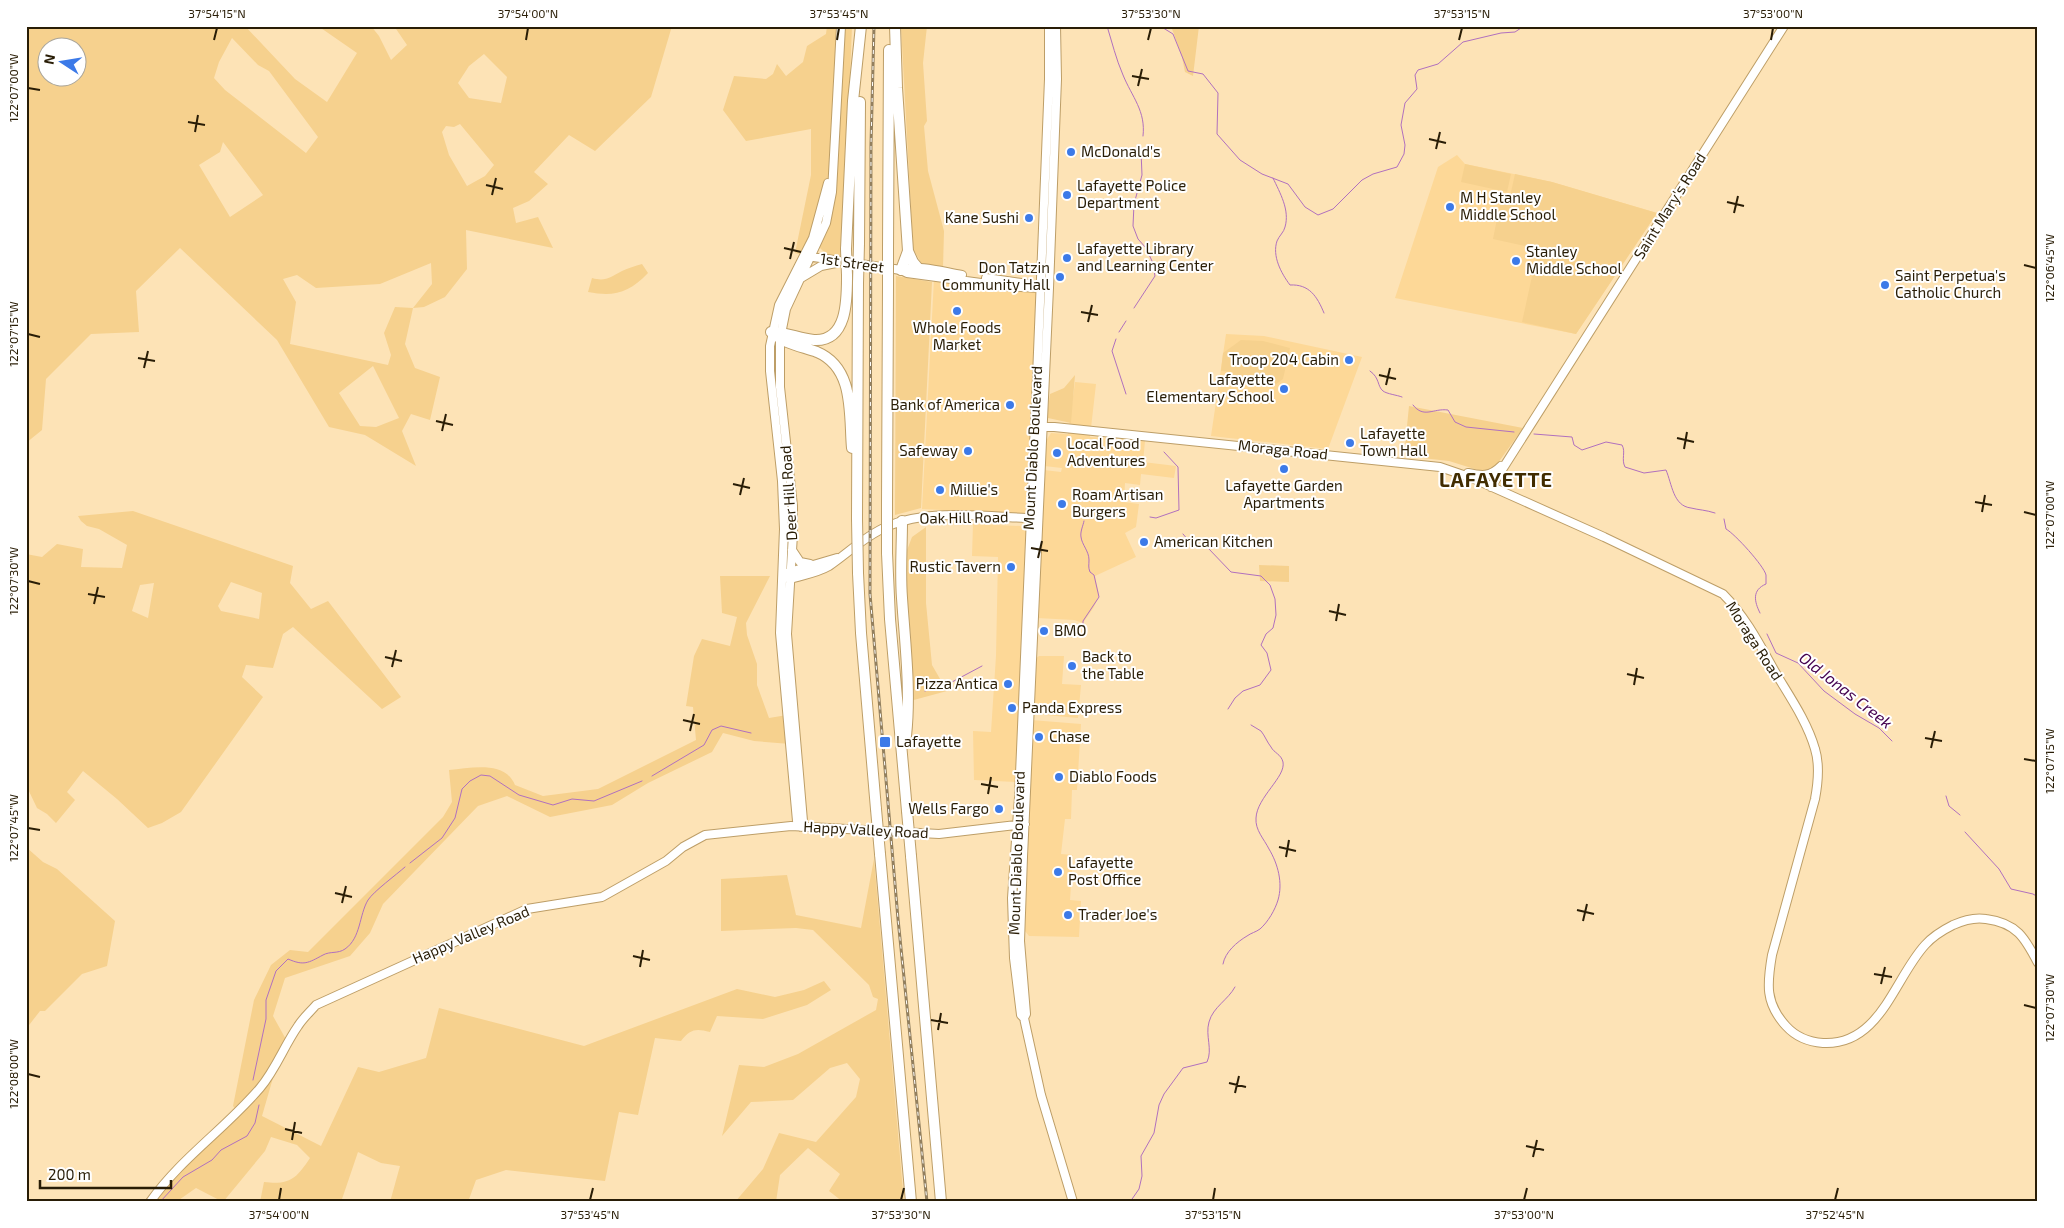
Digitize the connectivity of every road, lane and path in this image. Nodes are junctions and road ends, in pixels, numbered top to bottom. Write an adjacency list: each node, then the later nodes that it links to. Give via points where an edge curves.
1 (841, 26): 8 (street, Deer Hill Road)
2 (861, 26): 19 (highway, bridge, via 853,101 844,316 834,334 825,338 816,340); 25 (highway, bridge)
3 (890, 26): 32 (highway, bridge, via 887,553)
4 (895, 26): 10 (highway)
5 (1049, 26): 18 (street, Mount Diablo Boulevard)
6 (1056, 26): 20 (street, Mount Diablo Boulevard, via 1057,79)
7 (1784, 26): 21 (street, Saint Mary's Road)
8 (833, 162): 9 (street, Deer Hill Road, via 832,192 826,223); 11 (street, Deer Hill Road)
9 (818, 241): 11 (street, Deer Hill Road); 12 (street, via 823,252)
10 (908, 251): 13 (highway); 14 (highway)
11 (807, 256): 12 (street, 1st Street); 15 (street, Deer Hill Road); 19 (street, Deer Hill Road, via 779,305)
12 (841, 262): 14 (street, 1st Street); 15 (street, via 820,266)
13 (918, 268): 14 (street, 1st Street); 16 (street, 1st Street)
14 (901, 270): 17 (street, 1st Street)
15 (800, 279): 19 (street, Deer Hill Road)
16 (997, 280): 17 (street); 18 (street, 1st Street)
17 (984, 283): 18 (street, 1st Street)
18 (1040, 288): 20 (street, Mount Diablo Boulevard)
19 (777, 334): 25 (highway, via 824,356 843,377 849,406); 27 (street, Deer Hill Road, via 793,506); 30 (street, Deer Hill Road, via 770,346 770,371 782,481)
20 (1038, 425): 22 (street, Moraga Road); 24 (street, Mount Diablo Boulevard)
21 (1512, 454): 22 (street, via 1487,476); 23 (street, Saint Mary's Road)
22 (1450, 469): 23 (street, Moraga Road)
23 (1491, 487): 35 (street, Moraga Road, via 1723,594 1743,618 1802,718 1816,750 1818,778 1768,981 1773,1009 1792,1033 1806,1040 1827,1043 1859,1034 1873,1023 1926,944 1940,932 1967,919 1990,920 2013,927 2027,942)
24 (1034, 515): 26 (street, Oak Hill Road, via 1026,518 939,516); 31 (street, Mount Diablo Boulevard); 31 (street, Mount Diablo Boulevard, via 1023,694)
25 (857, 519): 37 (highway, bridge, via 871,753)
26 (902, 521): 28 (street, Oak Hill Road, via 882,529); 32 (highway, via 901,583 907,676 906,734)
27 (792, 550): 29 (street, via 804,564); 30 (street, Deer Hill Road)
28 (839, 557): 29 (street, Oak Hill Road); 30 (street, Oak Hill Road, via 817,572)
29 (820, 563): 30 (street, Oak Hill Road)
30 (787, 575): 33 (street, Deer Hill Road, via 780,633); 33 (street, Deer Hill Road, via 787,634 803,821)
31 (1025, 718): 34 (street, Mount Diablo Boulevard); 34 (street, Mount Diablo Boulevard, via 1028,740)
32 (902, 756): 38 (highway, bridge)
33 (799, 824): 34 (street, Happy Valley Road, via 933,834); 36 (street, Happy Valley Road, via 705,835 602,897 527,908 316,1005 298,1025 261,1086 239,1112 169,1176)
34 (1021, 825): 39 (street, Mount Diablo Boulevard, via 1020,941 1024,1018 1041,1095)
35 (2038, 963)
36 (150, 1202)
37 (911, 1202)
38 (941, 1202)
39 (1073, 1202)

